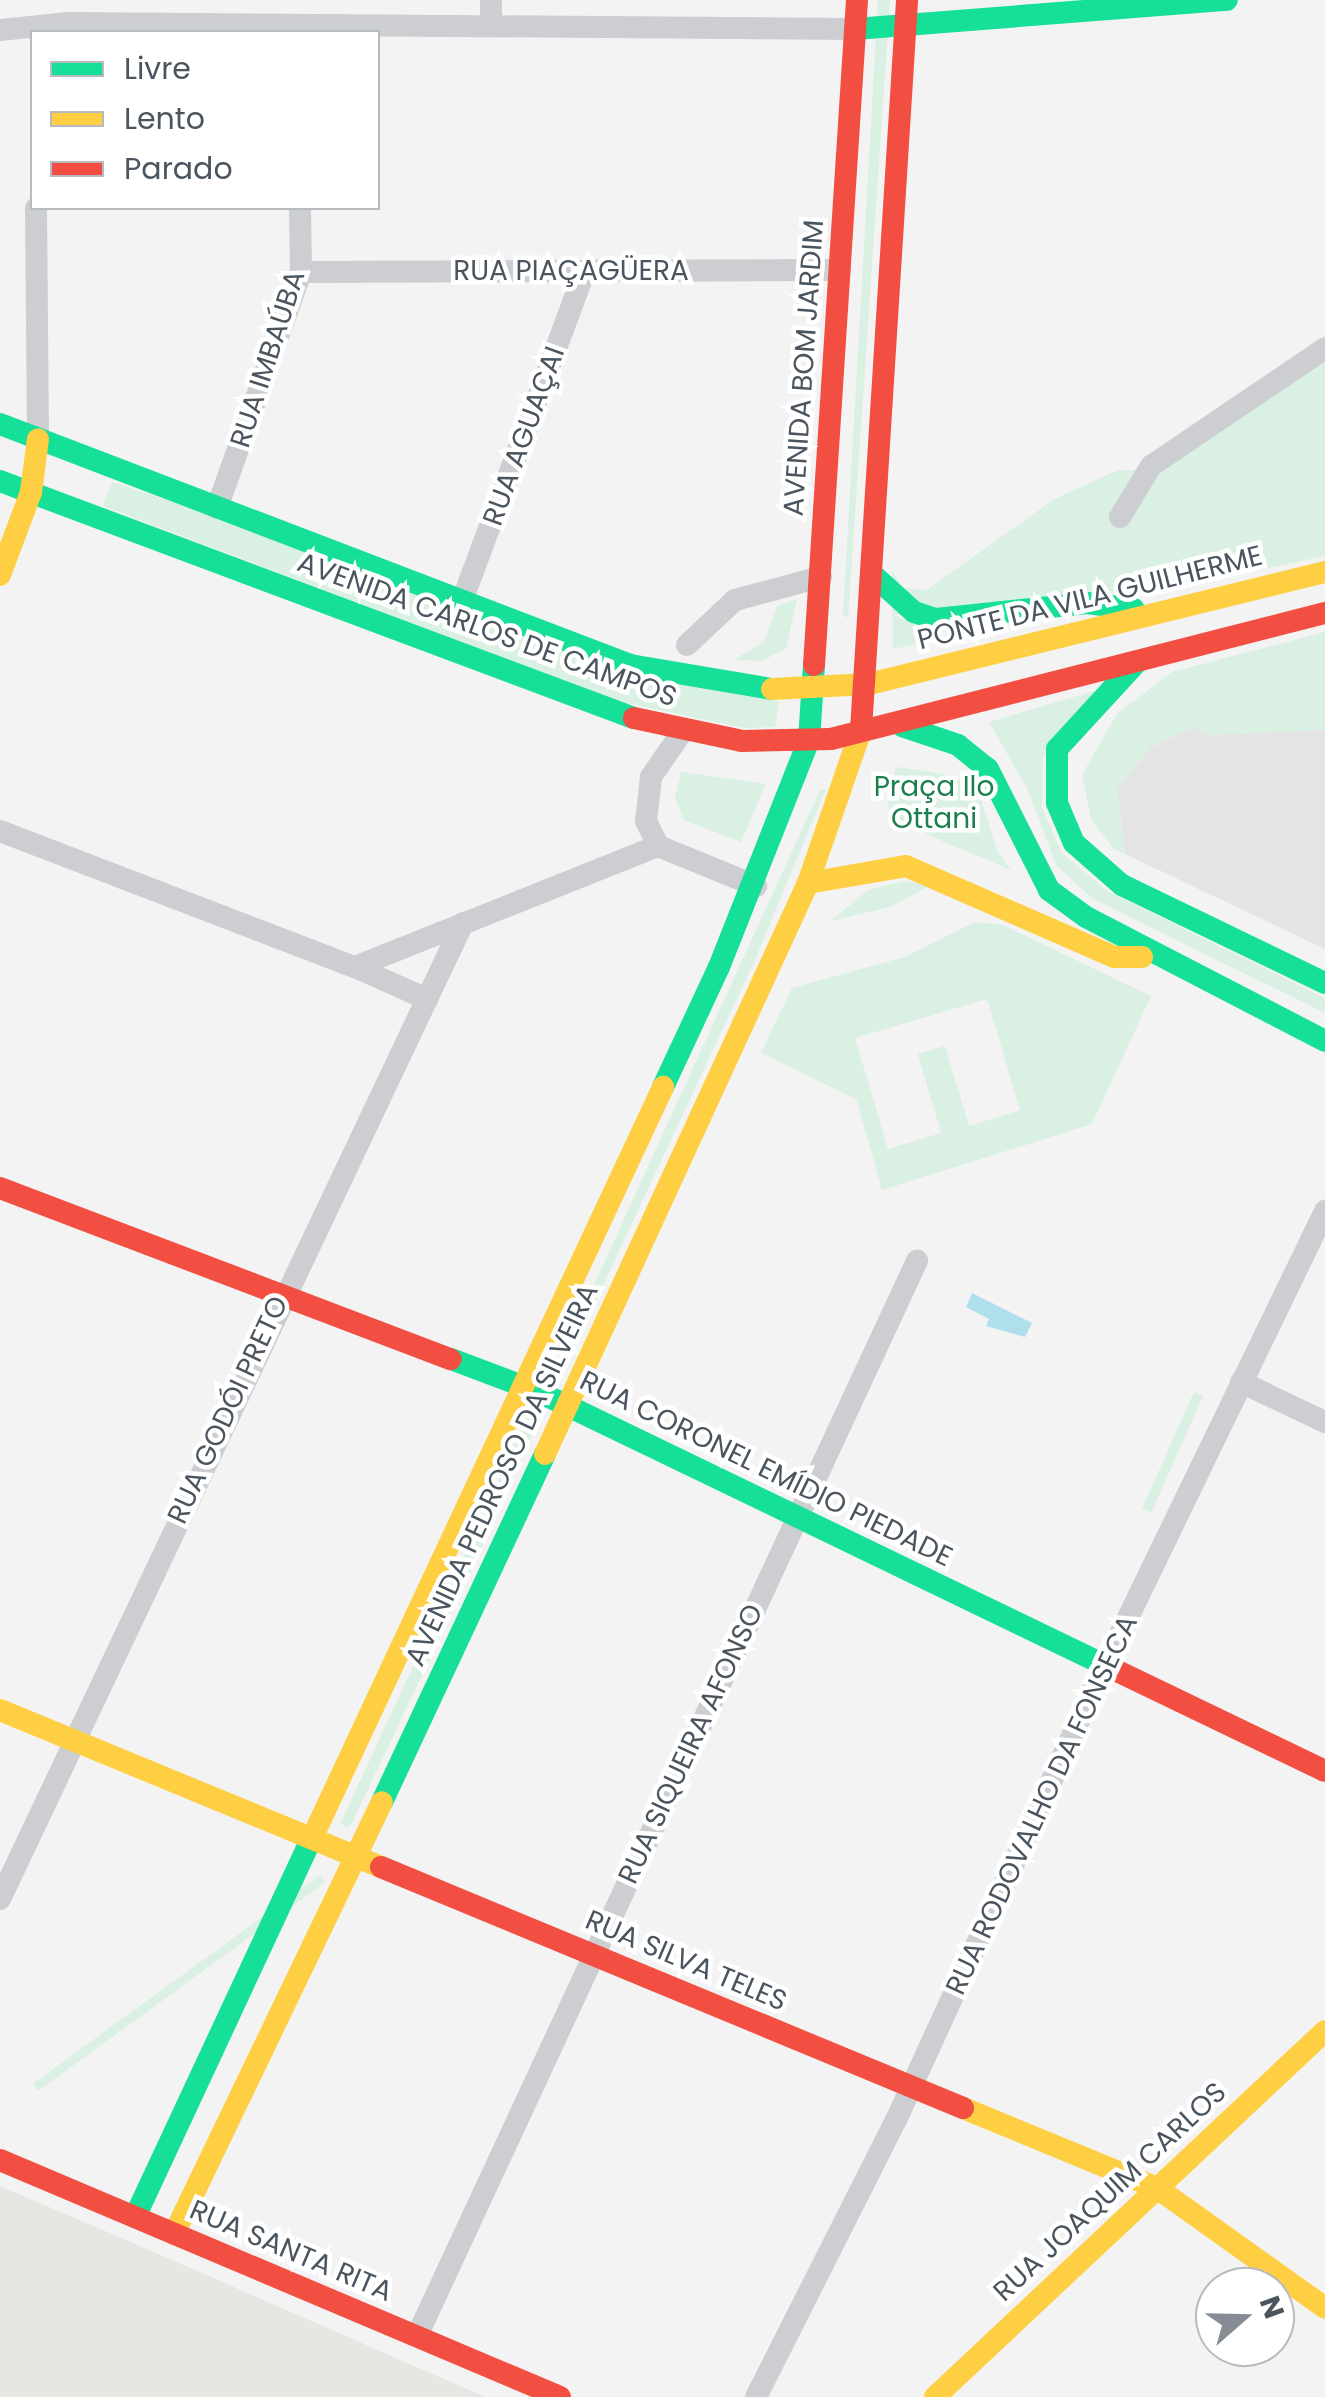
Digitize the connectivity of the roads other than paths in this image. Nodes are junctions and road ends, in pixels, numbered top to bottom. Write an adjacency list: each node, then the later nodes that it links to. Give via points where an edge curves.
1 (29, 0): 8 (street)
2 (292, 0): 9 (street)
3 (491, 0): 7 (street)
4 (857, 0): 10 (main road, AVENIDA BOM JARDIM)
5 (1228, 0): 6 (main road)
6 (907, 12): 10 (main road); 26 (main road)
7 (491, 26): 9 (street); 10 (street)
8 (33, 29): 9 (street); 11 (street)
9 (297, 29)
10 (856, 29): 14 (main road, AVENIDA BOM JARDIM)
11 (0, 30)
12 (36, 210): 19 (street)
13 (300, 210): 16 (street, RUA IMBAÚBA)
14 (840, 270): 15 (street, RUA PIAÇAGÜERA); 27 (main road, AVENIDA BOM JARDIM)
15 (586, 271): 16 (street, RUA PIAÇAGÜERA); 28 (street, RUA AGUAÇAI)
16 (301, 272): 22 (street, RUA IMBAÚBA)
17 (1325, 348): 23 (street, via 1151,466)
18 (0, 424): 19 (main road, AVENIDA CARLOS DE CAMPOS)
19 (38, 439): 21 (main road); 22 (main road, AVENIDA CARLOS DE CAMPOS)
20 (0, 481): 21 (main road, AVENIDA CARLOS DE CAMPOS)
21 (31, 492): 25 (main road); 36 (main road, AVENIDA CARLOS DE CAMPOS, via 613,713)
22 (217, 508): 28 (main road, AVENIDA CARLOS DE CAMPOS)
23 (1120, 517)
24 (1325, 572): 29 (main road, PONTE DA VILA GUILHERME)
25 (0, 575)
26 (872, 576): 29 (main road, via 914,612 936,619 1088,603); 33 (main road)
27 (822, 577): 31 (street, via 735,600); 34 (main road, AVENIDA BOM JARDIM)
28 (462, 601): 34 (main road, AVENIDA CARLOS DE CAMPOS, via 686,680 751,690)
29 (1154, 612): 33 (main road, PONTE DA VILA GUILHERME)
30 (1325, 613): 32 (main road)
31 (686, 645)
32 (1138, 662): 35 (main road); 46 (main road, via 1058,749 1056,803 1074,843 1122,886)
33 (869, 684): 34 (main road, AVENIDA CARLOS DE CAMPOS); 37 (main road)
34 (815, 689): 38 (main road, AVENIDA BOM JARDIM)
35 (902, 726): 37 (main road, AVENIDA CARLOS DE CAMPOS); 44 (main road, via 973,756 1000,784 1022,846 1050,890)
36 (682, 732): 38 (main road, AVENIDA CARLOS DE CAMPOS); 40 (street, via 646,791 646,821)
37 (864, 733): 38 (main road, AVENIDA CARLOS DE CAMPOS); 41 (main road, AVENIDA PEDROSO DA SILVEIRA)
38 (809, 740): 42 (main road, AVENIDA PEDROSO DA SILVEIRA)
39 (0, 830): 45 (street)
40 (658, 846): 42 (street); 43 (street)
41 (808, 883): 44 (main road, via 906,866 1114,957); 55 (main road, AVENIDA PEDROSO DA SILVEIRA)
42 (756, 886): 54 (main road, AVENIDA PEDROSO DA SILVEIRA)
43 (462, 923): 45 (street); 47 (street, RUA GODÓI PRETO)
44 (1156, 957): 48 (main road)
45 (355, 967): 47 (street)
46 (1325, 984)
47 (427, 999): 52 (street, RUA GODÓI PRETO)
48 (1325, 1040)
49 (0, 1188): 52 (main road, RUA CORONEL EMÍDIO PIEDADE)
50 (1325, 1211): 53 (street, RUA RODOVALHO DA FONSECA)
51 (917, 1261): 57 (street, RUA SIQUEIRA AFONSO)
52 (282, 1294): 54 (main road, RUA CORONEL EMÍDIO PIEDADE); 60 (street, RUA GODÓI PRETO)
53 (1241, 1382): 56 (street); 58 (street, RUA RODOVALHO DA FONSECA)
54 (526, 1387): 55 (main road, RUA CORONEL EMÍDIO PIEDADE); 62 (main road, AVENIDA PEDROSO DA SILVEIRA)
55 (566, 1405): 57 (main road, RUA CORONEL EMÍDIO PIEDADE); 63 (main road, AVENIDA PEDROSO DA SILVEIRA)
56 (1325, 1422)
57 (796, 1517): 58 (main road, RUA CORONEL EMÍDIO PIEDADE); 65 (street, RUA SIQUEIRA AFONSO)
58 (1105, 1665): 61 (main road, RUA CORONEL EMÍDIO PIEDADE); 67 (street, RUA RODOVALHO DA FONSECA)
59 (0, 1710): 60 (main road, RUA SILVA TELES)
60 (74, 1740): 62 (main road, RUA SILVA TELES); 64 (street, RUA GODÓI PRETO)
61 (1325, 1771)
62 (314, 1838): 63 (main road, RUA SILVA TELES); 70 (main road, AVENIDA PEDROSO DA SILVEIRA)
63 (355, 1856): 65 (main road, RUA SILVA TELES); 71 (main road, AVENIDA PEDROSO DA SILVEIRA)
64 (0, 1899)
65 (594, 1955): 67 (main road, RUA SILVA TELES); 73 (street, RUA SIQUEIRA AFONSO)
66 (1325, 2031): 69 (main road, RUA JOAQUIM CARLOS)
67 (910, 2088): 69 (main road, RUA SILVA TELES); 75 (street, RUA RODOVALHO DA FONSECA)
68 (0, 2160): 70 (main road, RUA SANTA RITA)
69 (1157, 2188): 72 (main road, RUA SILVA TELES); 76 (main road, RUA JOAQUIM CARLOS)
70 (134, 2218): 71 (main road, RUA SANTA RITA)
71 (174, 2234): 73 (main road, RUA SANTA RITA)
72 (1325, 2308)
73 (416, 2336): 74 (main road, RUA SANTA RITA)
74 (560, 2397)
75 (756, 2397)
76 (936, 2397)

